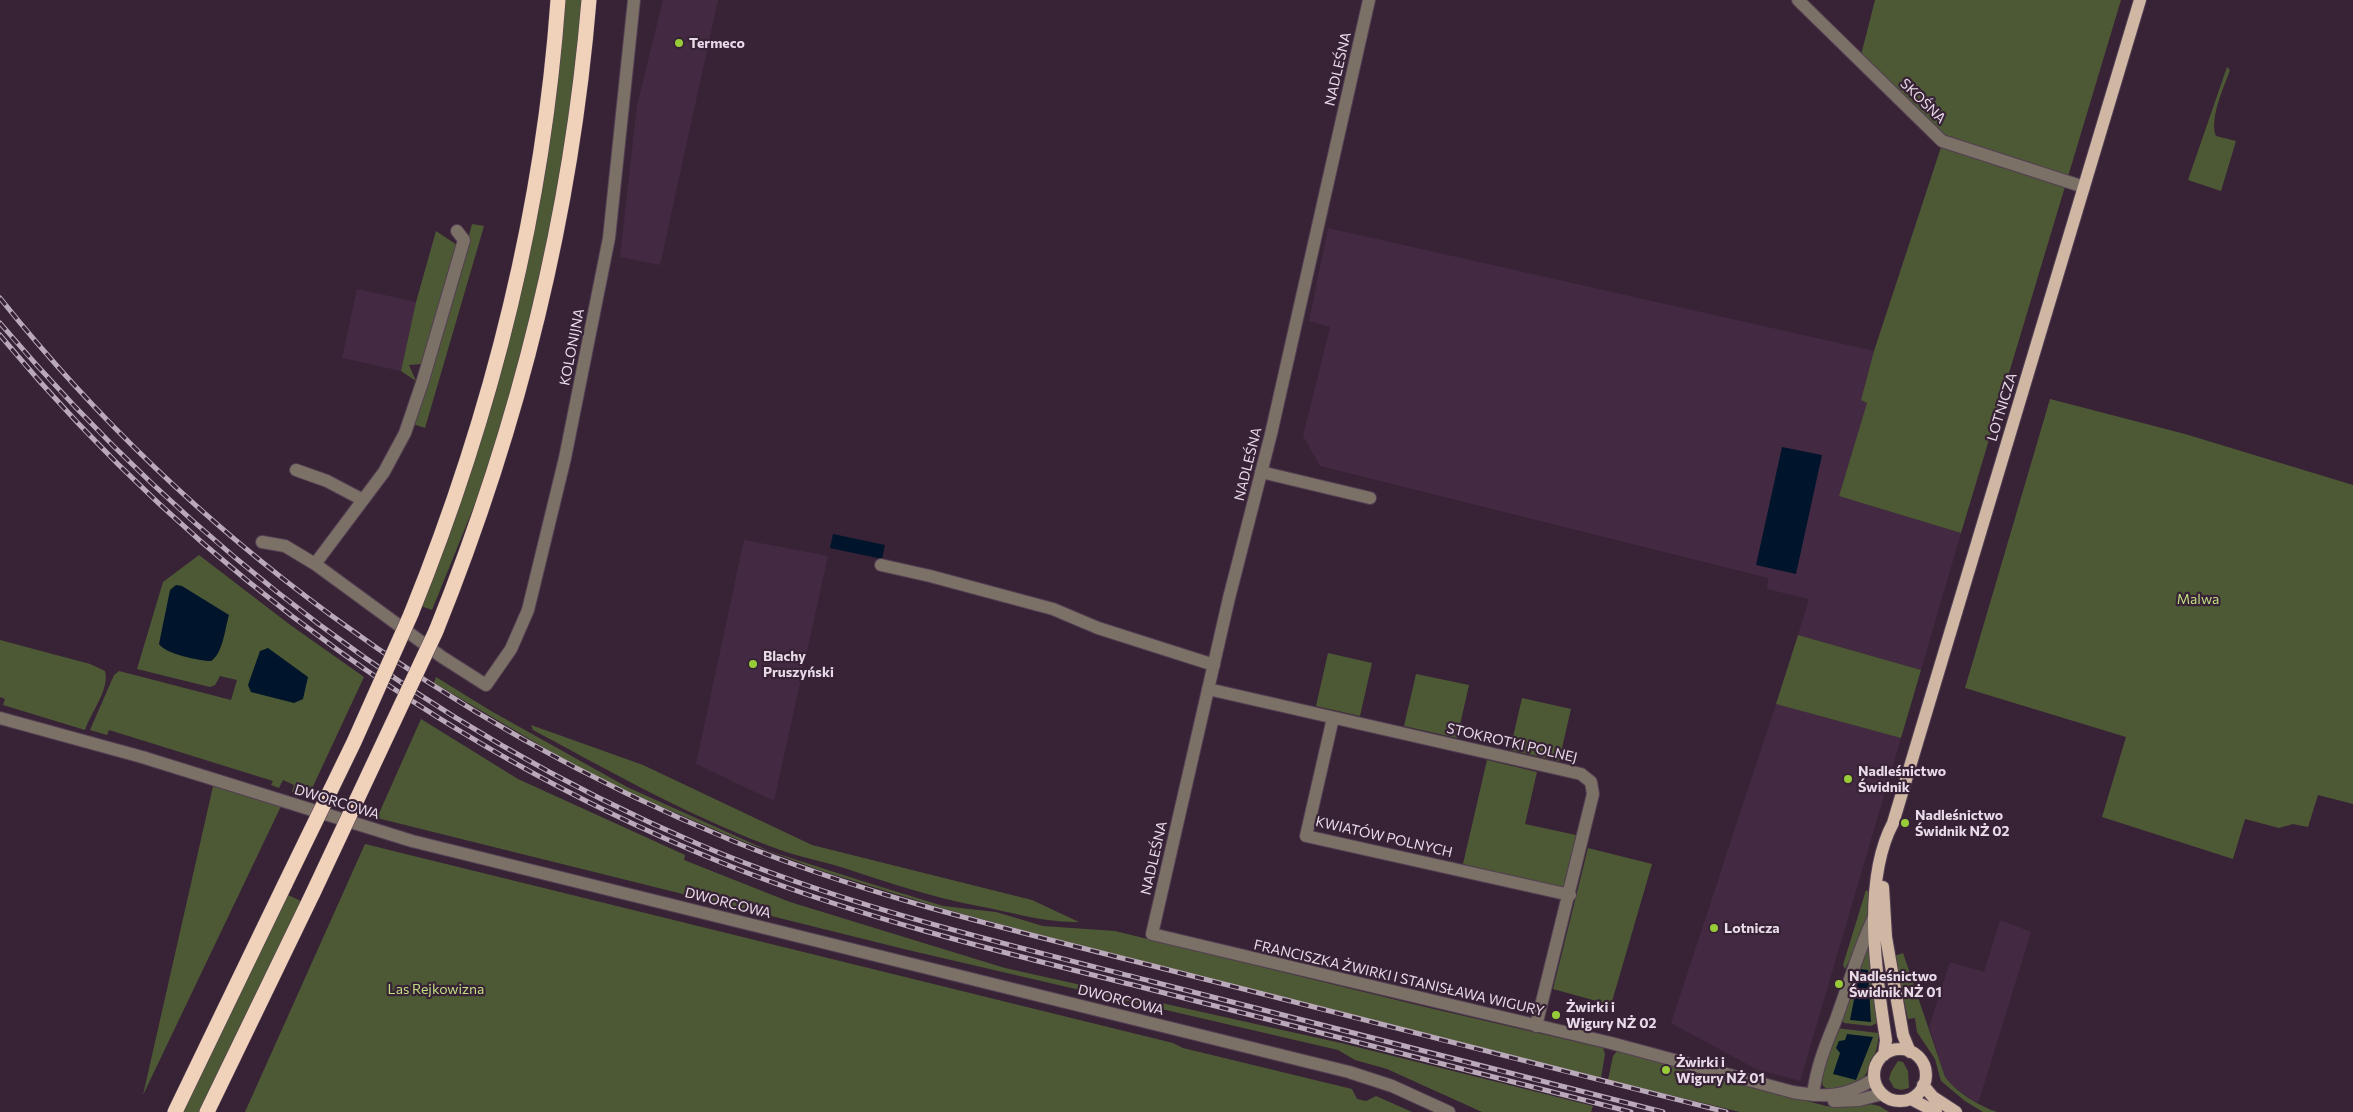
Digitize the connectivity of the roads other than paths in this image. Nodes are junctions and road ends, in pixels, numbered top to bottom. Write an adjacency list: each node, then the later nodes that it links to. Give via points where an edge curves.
1 (558, 0): 32 (highway, bridge, via 537,167 513,293 471,448 442,535 358,733)
2 (589, 0): 33 (highway, bridge, via 567,178 536,327 497,465 471,542 436,631)
3 (634, 0): 14 (street, KOLONIJNA, via 609,238 566,458 528,610 511,649 486,685 442,657)
4 (1369, 0): 10 (street, NADLEŚNA)
5 (1798, 0): 7 (street, SKOŚNA, via 1942,141)
6 (2140, 0): 7 (main road, LOTNICZA)
7 (2084, 187): 20 (main road, LOTNICZA)
8 (456, 231): 12 (street, via 464,240 414,407 395,453)
9 (296, 470): 12 (street, via 327,481)
10 (1261, 472): 11 (street); 16 (street, NADLEŚNA)
11 (1370, 498)
12 (363, 500): 14 (street)
13 (262, 542): 14 (street, via 285,546)
14 (315, 564)
15 (881, 565): 16 (street, via 1053,609 1098,628)
16 (1214, 665): 17 (street, NADLEŚNA)
17 (1208, 689): 19 (street, STOKROTKI POLNEJ); 23 (street, NADLEŚNA)
18 (0, 718): 34 (street, DWORCOWA, via 142,757 412,840 1349,1072 1392,1086)
19 (1333, 718): 21 (street, STOKROTKI POLNEJ, via 1587,777 1594,788); 21 (street, KWIATÓW POLNYCH, via 1306,836)
20 (1893, 823): 22 (main road, LOTNICZA, via 1876,877); 25 (main road, LOTNICZA, via 1883,878 1883,915 1903,1034)
21 (1570, 895): 24 (street, STOKROTKI POLNEJ)
22 (1874, 917): 26 (main road, LOTNICZA, via 1886,1040); 30 (street, via 1855,960 1817,1071)
23 (1152, 934): 24 (street, FRANCISZKA ŻWIRKI I STANISŁAWA WIGURY)
24 (1536, 1026): 30 (street, FRANCISZKA ŻWIRKI I STANISŁAWA WIGURY)
25 (1910, 1052): 26 (main road, via 1895,1050); 28 (main road, via 1924,1066)
26 (1884, 1055): 27 (main road, via 1876,1066)
27 (1874, 1078): 29 (main road); 30 (street, via 1847,1093)
28 (1923, 1086): 31 (main road); 36 (main road)
29 (1882, 1094): 30 (street, FRANCISZKA ŻWIRKI I STANISŁAWA WIGURY, via 1843,1102); 31 (main road, via 1896,1101)
30 (1812, 1095)
31 (1911, 1099): 35 (main road)
32 (175, 1112)
33 (207, 1112)
34 (1449, 1112)
35 (1936, 1112)
36 (1956, 1112)

